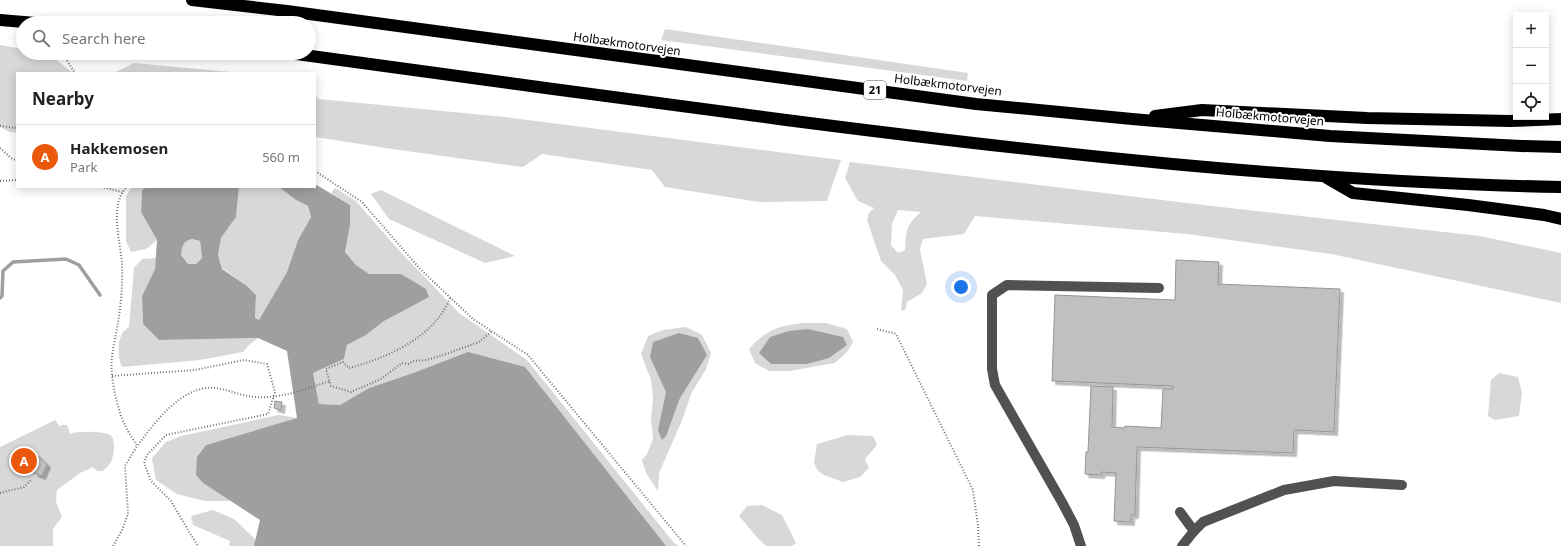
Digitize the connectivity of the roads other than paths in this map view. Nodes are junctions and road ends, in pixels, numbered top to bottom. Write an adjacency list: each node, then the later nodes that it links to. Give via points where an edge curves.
1 (192, 0): 6 (highway, Holbækmotorvejen / 21, via 976,104)
2 (0, 20): 3 (highway)
3 (16, 21)
4 (316, 57): 8 (highway, via 971,144)
5 (1561, 118): 6 (highway, via 1510,121 1202,110)
6 (1132, 119): 7 (highway, Holbækmotorvejen / 21, via 1330,136)
7 (1561, 147)
8 (1324, 177): 9 (highway); 10 (highway, via 1353,193 1468,205)
9 (1561, 187)
10 (1561, 219)
11 (1159, 288): 15 (lane, via 1006,285 992,295 992,369 995,385 1063,504)
12 (1402, 485): 14 (lane, via 1334,481 1284,490 1203,522)
13 (1180, 512): 14 (lane)
14 (1194, 531): 16 (lane)
15 (1081, 546)
16 (1182, 546)

